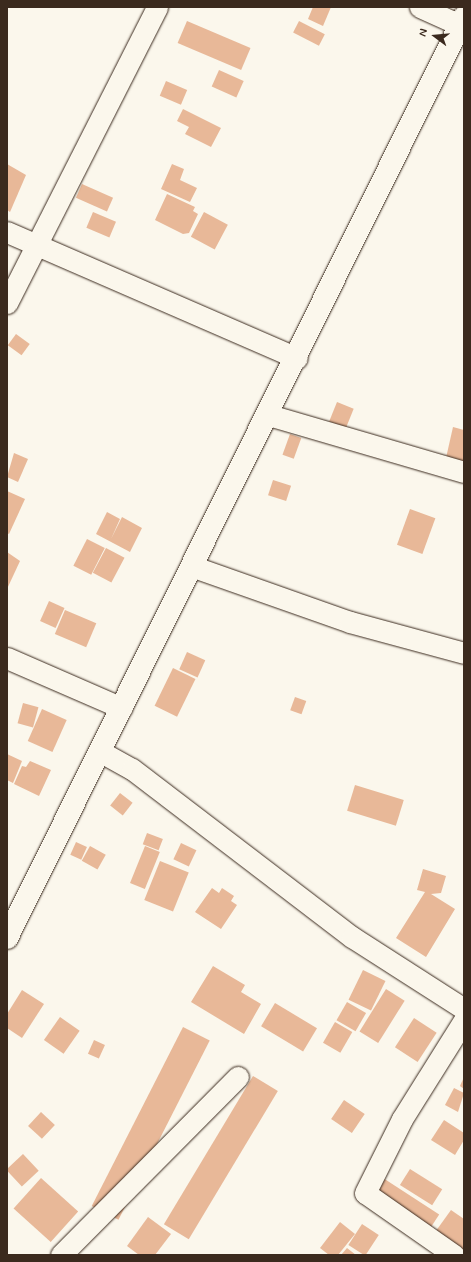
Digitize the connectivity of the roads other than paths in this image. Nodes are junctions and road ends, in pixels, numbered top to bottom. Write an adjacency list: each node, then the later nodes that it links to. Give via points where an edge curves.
1 (157, 7): 5 (street)
2 (420, 7): 3 (street)
3 (462, 21): 7 (street)
4 (7, 232): 5 (street)
5 (36, 245): 6 (street); 7 (street)
6 (7, 303)
7 (297, 358): 8 (street)
8 (269, 415): 9 (street); 10 (street)
9 (464, 472)
10 (194, 567): 11 (street, via 350,622); 13 (street)
11 (464, 652)
12 (7, 658): 13 (street)
13 (122, 708): 14 (street)
14 (101, 752): 15 (street); 16 (street, via 132,769 352,937)
15 (7, 938)
16 (464, 1009)
17 (464, 1020): 20 (street, via 402,1119 365,1193)
18 (238, 1077): 19 (street)
19 (60, 1255)
20 (454, 1255)

